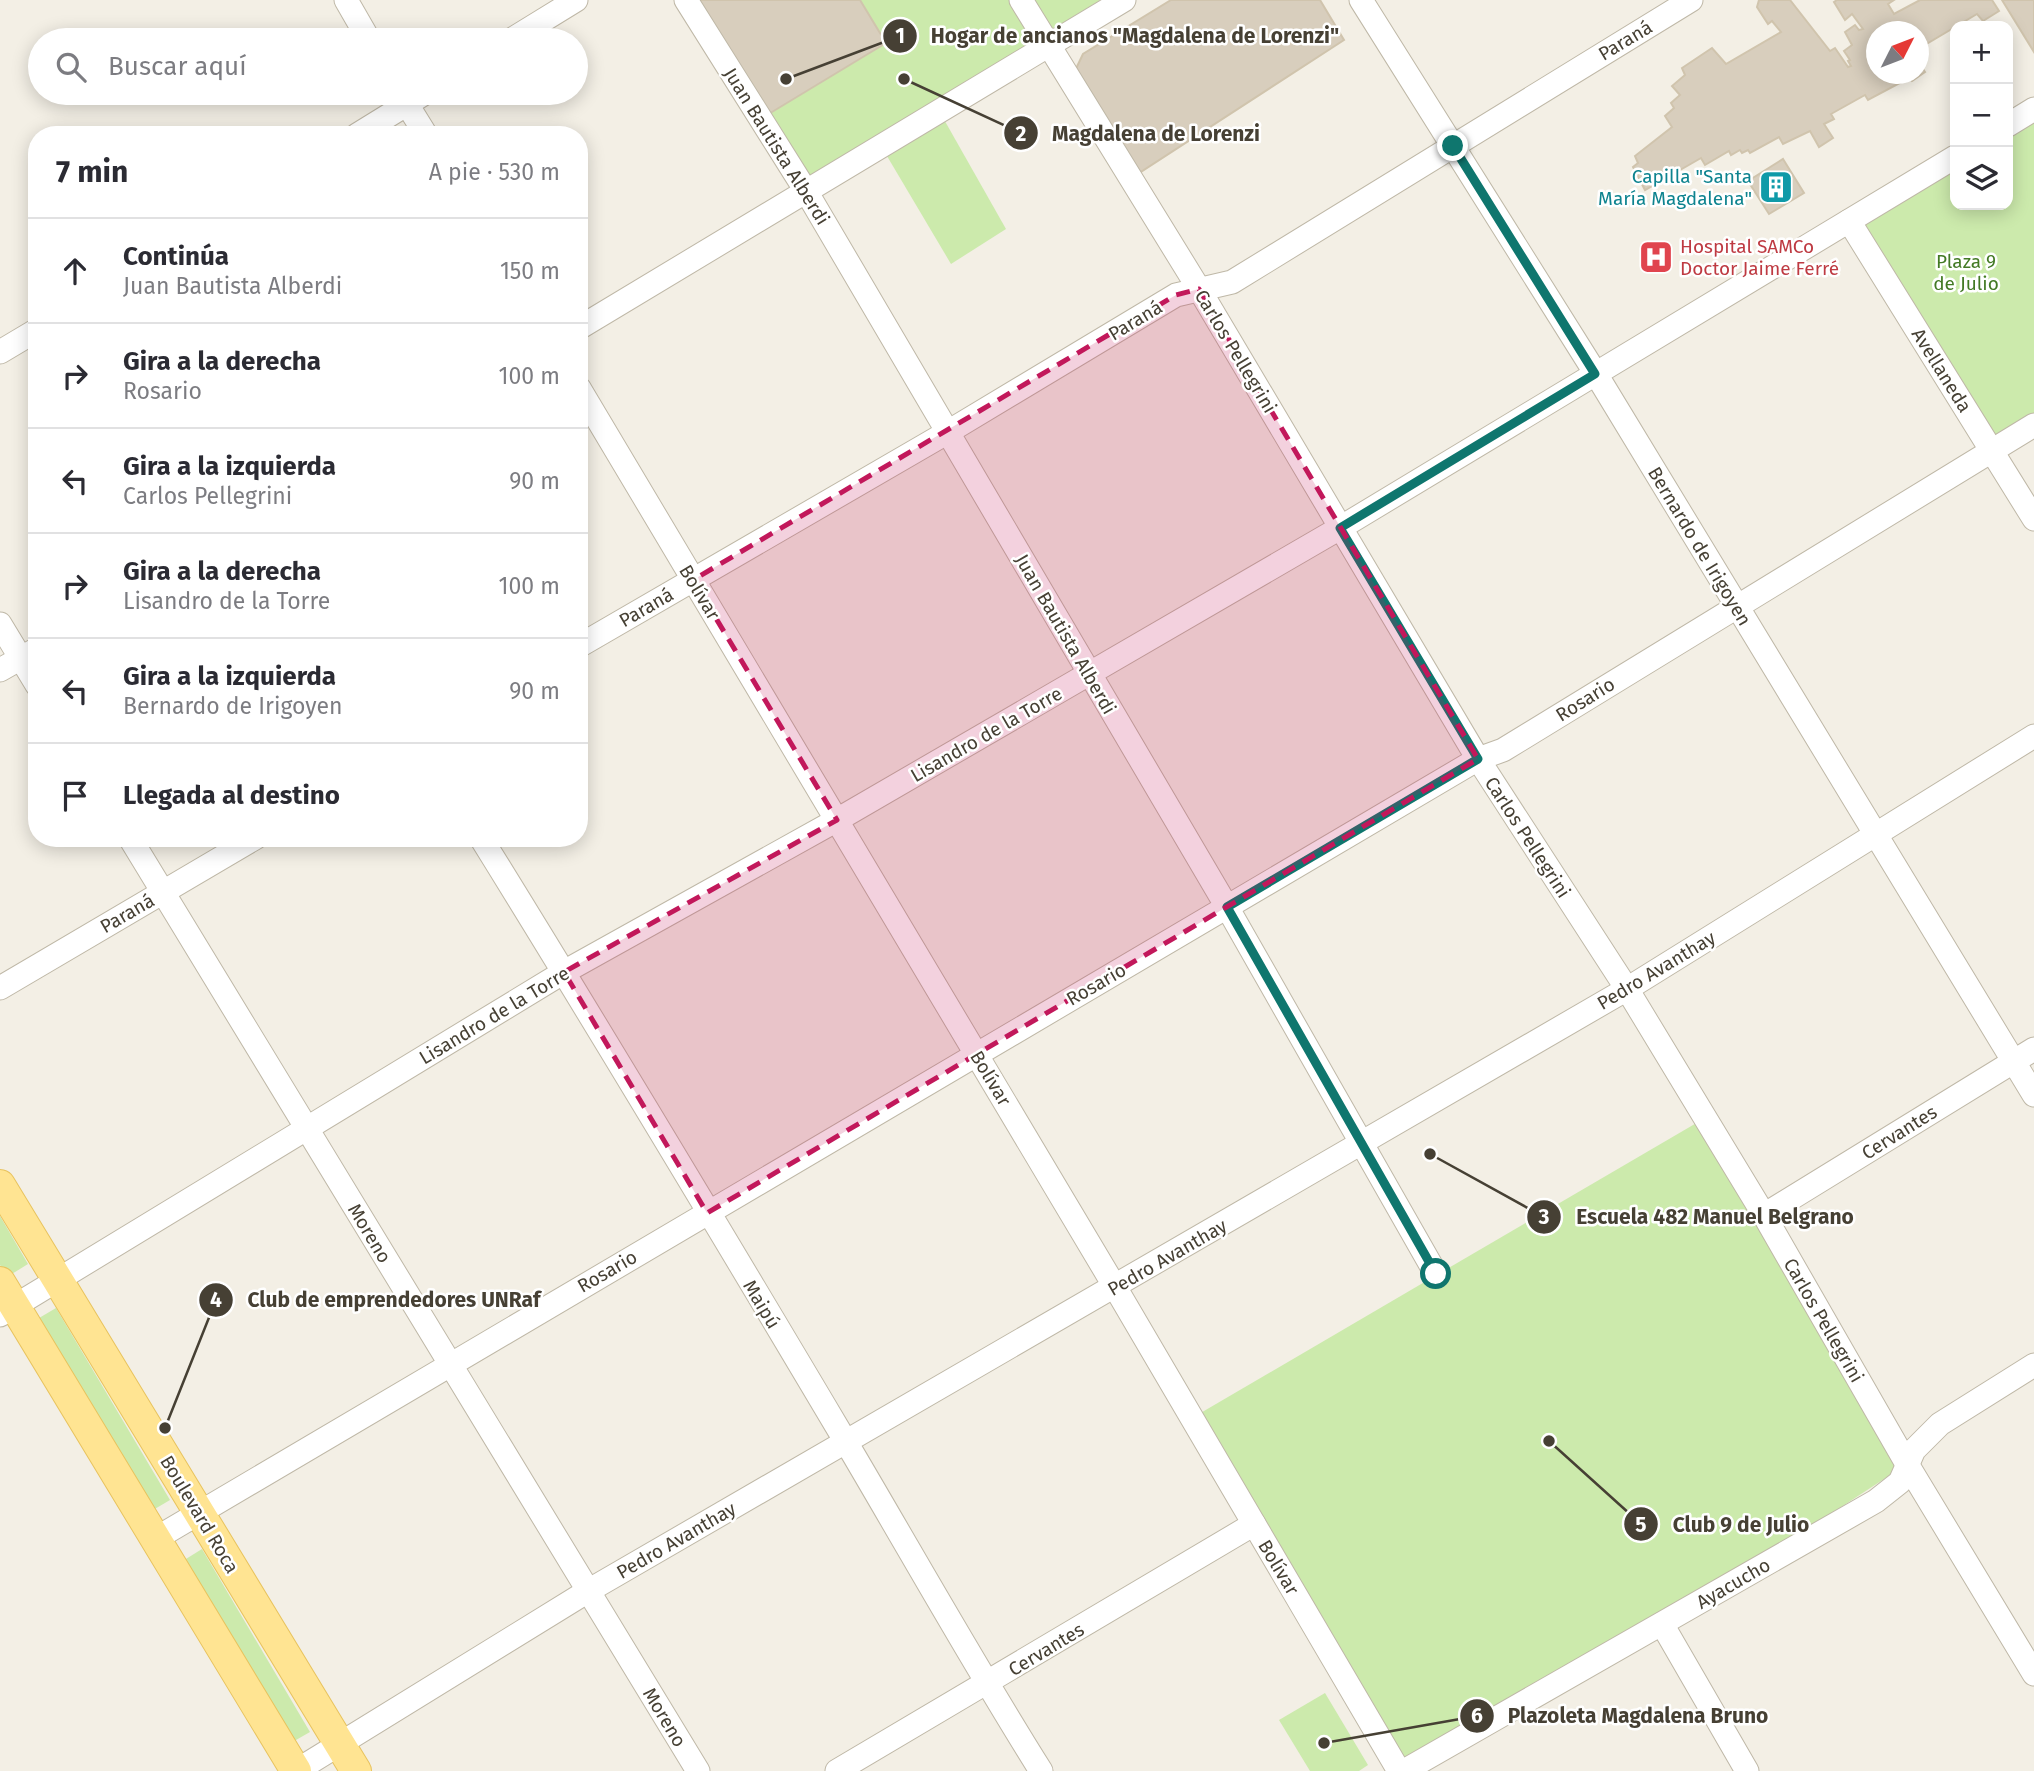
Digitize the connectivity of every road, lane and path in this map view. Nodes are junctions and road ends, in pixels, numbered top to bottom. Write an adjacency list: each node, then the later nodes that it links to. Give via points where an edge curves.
1 (346, 0): 8 (street)
2 (576, 0): 9 (street)
3 (686, 0): 19 (street, Juan Bautista Alberdi)
4 (1021, 0): 10 (street, Carlos Pellegrini)
5 (1124, 0): 10 (street)
6 (1361, 0): 17 (street, Bernardo de Irigoyen)
7 (1691, 0): 17 (street, Paraná)
8 (362, 28)
9 (530, 28)
10 (1049, 45): 19 (street); 21 (street, Carlos Pellegrini)
11 (400, 105): 15 (street)
12 (414, 105): 16 (street)
13 (2034, 109): 14 (street)
14 (2013, 122)
15 (371, 126)
16 (422, 126)
17 (1453, 146): 21 (street, Paraná, via 1232,282); 25 (street, Bernardo de Irigoyen)
18 (1950, 160): 20 (street, Lisandro de la Torre)
19 (806, 191): 22 (street); 28 (street, Juan Bautista Alberdi)
20 (1849, 221): 25 (street, Lisandro de la Torre); 29 (street, Avellaneda)
21 (1199, 289): 28 (street, Paraná, via 1176,295); 31 (street, Carlos Pellegrini)
22 (588, 323)
23 (28, 335): 24 (street)
24 (0, 352)
25 (1595, 374): 31 (street, Lisandro de la Torre); 33 (street, Bernardo de Irigoyen)
26 (588, 403): 32 (street, Bolívar)
27 (2034, 425): 29 (street, Rosario)
28 (947, 432): 32 (street, Paraná); 39 (street, Juan Bautista Alberdi)
29 (1992, 452): 30 (street, Avellaneda); 33 (street, Rosario)
30 (2034, 519)
31 (1340, 528): 39 (street, Lisandro de la Torre); 41 (street, Carlos Pellegrini)
32 (693, 580): 35 (street, Paraná); 42 (street, Bolívar)
33 (1736, 606): 41 (street, Rosario, via 1503,750); 43 (street, Bernardo de Irigoyen)
34 (0, 624): 36 (street)
35 (588, 641)
36 (28, 652)
37 (28, 654): 38 (street)
38 (0, 670)
39 (1090, 675): 42 (street, Lisandro de la Torre); 48 (street, Juan Bautista Alberdi)
40 (2034, 736): 43 (street, Pedro Avanthay)
41 (1478, 759): 48 (street, Rosario); 51 (street, Carlos Pellegrini)
42 (837, 820): 49 (street, Lisandro de la Torre); 53 (street, Bolívar)
43 (1875, 835): 51 (street, Pedro Avanthay); 54 (street, Bernardo de Irigoyen)
44 (136, 847): 47 (street, Moreno)
45 (240, 847): 47 (street, Paraná)
46 (487, 847): 49 (street, Maipú)
47 (163, 892): 50 (street, Paraná); 56 (street, Moreno)
48 (1227, 907): 53 (street, Rosario); 57 (street, Juan Bautista Alberdi)
49 (564, 972): 56 (street, Lisandro de la Torre); 59 (street, Maipú)
50 (0, 988)
51 (1627, 989): 57 (street, Pedro Avanthay); 60 (street, Carlos Pellegrini)
52 (2034, 1049): 54 (street, Cervantes)
53 (977, 1054): 59 (street, Rosario); 63 (street, Bolívar)
54 (2013, 1062): 55 (street, Bernardo de Irigoyen); 60 (street, Cervantes)
55 (2034, 1095)
56 (307, 1129): 62 (street, Lisandro de la Torre); 65 (street, Moreno)
57 (1362, 1143): 61 (street, Juan Bautista Alberdi); 63 (street, Pedro Avanthay)
58 (0, 1185): 62 (main road, Boulevard Roca)
59 (707, 1213): 65 (street, Rosario); 67 (street, Maipú)
60 (1764, 1215): 68 (street, Carlos Pellegrini)
61 (1436, 1274)
62 (57, 1280): 64 (street, Lisandro de la Torre); 69 (main road, Boulevard Roca)
63 (1115, 1287): 67 (street, Pedro Avanthay); 70 (street, Bolívar)
64 (5, 1301): 71 (main road)
65 (450, 1363): 69 (street, Rosario); 72 (street, Moreno)
66 (2034, 1365): 68 (street, Ayacucho, via 1940,1424 1914,1450)
67 (845, 1442): 72 (street, Pedro Avanthay); 75 (street, Maipú)
68 (1907, 1464): 73 (street, Ayacucho, via 1900,1482 1876,1501); 74 (street, Carlos Pellegrini)
69 (199, 1512): 71 (street, Rosario); 76 (main road, Boulevard Roca)
70 (1254, 1524): 75 (street, Cervantes); 82 (street, Bolívar)
71 (155, 1539): 77 (main road)
72 (588, 1591): 76 (street, Pedro Avanthay); 79 (street, Moreno)
73 (1662, 1624): 82 (street, Ayacucho); 83 (street)
74 (2034, 1674)
75 (986, 1684): 80 (street, Cervantes); 81 (street, Maipú)
76 (340, 1744): 77 (street, Pedro Avanthay); 78 (main road, Boulevard Roca)
77 (296, 1771)
78 (356, 1771)
79 (698, 1771)
80 (837, 1771)
81 (1041, 1771)
82 (1402, 1771)
83 (1747, 1771)

